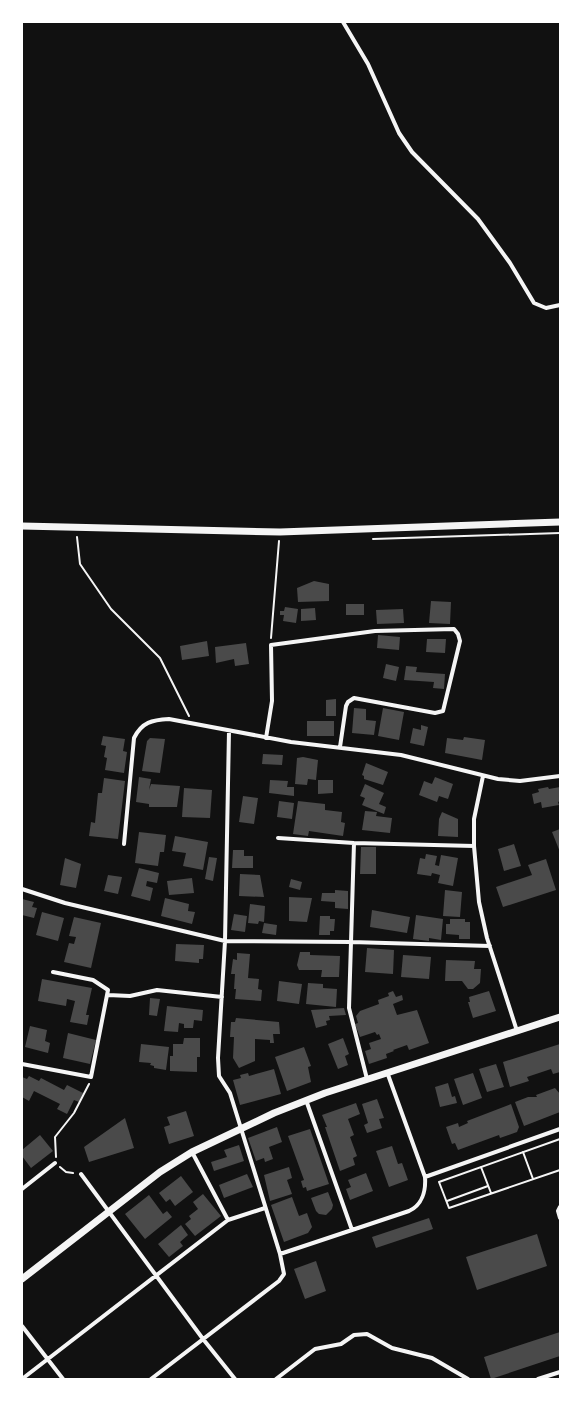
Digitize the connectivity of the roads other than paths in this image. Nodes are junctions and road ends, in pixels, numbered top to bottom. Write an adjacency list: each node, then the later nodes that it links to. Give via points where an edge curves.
1 (343, 22): 2 (street, via 368,64 399,133 412,152 478,218 534,303 546,308)
2 (560, 305)
3 (560, 522): 4 (street, via 280,532)
4 (22, 526)
5 (229, 731): 6 (street); 12 (street, via 169,719 156,719 138,729 134,738); 15 (street)
6 (266, 738): 7 (street); 7 (street, via 272,701 271,645 375,631 454,629 460,641 443,711 435,713 354,698 346,706)
7 (340, 747): 8 (street, via 417,758)
8 (483, 776): 9 (street, via 514,781); 13 (street, via 474,819)
9 (560, 776)
10 (278, 838): 11 (street)
11 (354, 843): 13 (street); 16 (street)
12 (124, 844)
13 (474, 846): 17 (street, via 479,902)
14 (22, 889): 15 (street, via 65,903)
15 (225, 941): 16 (street); 20 (street)
16 (351, 942): 17 (street); 25 (street, via 349,1008)
17 (490, 946): 22 (street)
18 (53, 972): 19 (street, via 93,980 106,988)
19 (108, 995): 20 (street, via 130,996 157,990); 23 (street, via 91,1077)
20 (222, 997): 27 (street, via 219,1076 230,1093)
21 (560, 1017): 22 (street)
22 (517, 1032): 24 (street)
23 (22, 1064)
24 (387, 1072): 25 (street); 32 (street)
25 (367, 1079): 26 (street)
26 (306, 1100): 27 (street); 39 (street)
27 (240, 1128): 29 (street); 35 (street)
28 (560, 1129): 32 (street)
29 (192, 1152): 36 (street); 38 (street)
30 (56, 1163): 33 (street)
31 (81, 1174): 36 (street)
32 (425, 1177): 39 (street, via 423,1196 414,1208)
33 (22, 1188)
34 (560, 1207): 37 (street)
35 (265, 1208): 38 (street); 40 (street)
36 (108, 1212): 41 (street); 42 (street)
37 (560, 1218)
38 (228, 1220): 41 (street)
39 (352, 1230): 40 (street)
40 (280, 1254): 44 (street, via 284,1274 279,1281)
41 (156, 1276): 44 (street); 45 (street)
42 (22, 1279)
43 (22, 1326): 45 (street)
44 (203, 1339): 49 (street); 50 (street)
45 (48, 1359): 47 (street); 48 (street)
46 (560, 1372): 53 (street)
47 (22, 1379)
48 (63, 1379)
49 (151, 1379)
50 (235, 1379)
51 (276, 1379): 52 (street, via 315,1349 341,1344 354,1336 367,1334 392,1348 432,1358)
52 (468, 1379)
53 (538, 1379)

